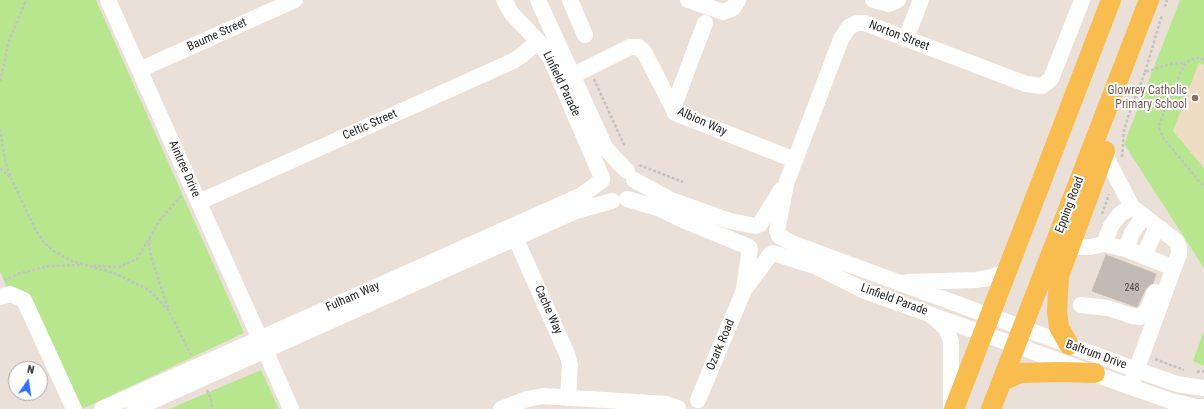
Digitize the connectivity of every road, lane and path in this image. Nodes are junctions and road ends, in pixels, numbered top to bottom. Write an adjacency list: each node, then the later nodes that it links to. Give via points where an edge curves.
1 (26, 0): 26 (path, via 9,41)
2 (108, 0): 23 (street, Aintree Drive)
3 (295, 0): 23 (street, Baume Street)
4 (504, 0): 19 (street, Linfield Parade, via 520,24)
5 (538, 0): 25 (street, Linfield Parade)
6 (570, 0): 17 (street)
7 (688, 0): 8 (street, via 723,12 734,8)
8 (738, 0)
9 (873, 0): 10 (street, via 889,4)
10 (898, 0)
11 (921, 0): 18 (street)
12 (1082, 0): 18 (street, Norton Street, via 1051,79 1042,86 1026,84)
13 (1110, 0): 57 (main road)
14 (1167, 0): 24 (path)
15 (1148, 4): 30 (main road, via 1138,63); 53 (main road, Epping Road)
16 (705, 23): 27 (street, Albion Way)
17 (585, 35)
18 (906, 39): 31 (street, Norton Street, via 865,23 849,26 841,39)
19 (538, 41): 36 (street, Linfield Parade, via 552,62); 40 (street, Celtic Street, via 511,62)
20 (1204, 59): 21 (path, via 1195,58)
21 (1184, 63): 24 (path, via 1170,64); 39 (path, via 1159,128 1164,140)
22 (590, 68): 25 (street); 27 (street, via 630,46 638,47 644,52); 29 (path)
23 (139, 70): 40 (street, Aintree Drive)
24 (1145, 72): 34 (path, via 1124,131 1123,155)
25 (572, 76): 33 (street, Linfield Parade, via 606,149)
26 (0, 80)
27 (673, 108): 31 (street, Albion Way, via 675,113)
28 (0, 129): 35 (path, via 5,161)
29 (627, 152)
30 (1105, 152): 34 (street); 49 (main road)
31 (795, 160): 38 (street, Norton Street)
32 (0, 168): 35 (path)
33 (633, 172): 36 (street, via 616,168 606,173); 37 (path); 41 (street, via 634,190); 43 (street, Linfield Parade, via 671,200 730,222)
34 (1117, 176): 42 (street)
35 (11, 178): 55 (path, via 35,229 43,240 52,250 64,257)
36 (602, 179): 41 (street, via 604,195); 45 (street, Fulham Way, via 582,195)
37 (683, 182)
38 (786, 184): 43 (street, Norton Street); 46 (street, Norton Street)
39 (1204, 187)
40 (196, 196): 47 (path, via 180,197); 68 (street, Aintree Drive)
41 (620, 200): 45 (street, Fulham Way, via 576,211); 50 (street, via 658,208)
42 (1138, 211): 44 (street); 48 (street, via 1120,214 1111,226); 51 (street)
43 (758, 225): 46 (street, via 770,225); 50 (street, via 749,233)
44 (1161, 229): 54 (street, via 1154,233); 56 (street, via 1176,241 1179,248)
45 (513, 232): 68 (street, Fulham Way); 76 (street, Cache Way, via 567,354 570,365)
46 (778, 234): 52 (street, via 779,246); 59 (street, Linfield Parade, via 794,244)
47 (150, 236): 55 (path, via 140,255 133,262 119,267); 64 (path, via 152,258)
48 (1104, 244): 49 (street); 51 (street)
49 (1070, 247): 53 (street); 69 (main road, via 1059,276 1057,312 1059,327)
50 (750, 248): 52 (street, via 759,255); 61 (street)
51 (1126, 249): 54 (street)
52 (772, 254): 61 (street); 65 (street, Linfield Parade, via 817,268 865,291)
53 (1051, 254): 67 (main road, Epping Road)
54 (1144, 256): 56 (street)
55 (87, 265): 58 (path, via 49,266 16,274); 64 (path, via 134,282 158,298)
56 (1174, 268): 60 (street)
57 (1007, 272): 59 (street, via 976,280); 66 (main road)
58 (0, 282)
59 (897, 282): 66 (street, Linfield Parade)
60 (1168, 284): 63 (street, via 1155,292 1147,310 1140,317 1108,308); 70 (street)
61 (744, 290): 77 (street, Ozark Road)
62 (0, 297): 80 (street, via 10,294 24,300)
63 (1081, 305)
64 (169, 311): 71 (path)
65 (931, 314): 66 (street, Linfield Parade); 86 (street, via 946,328 951,341)
66 (987, 324): 67 (street, Baltrum Drive); 86 (main road)
67 (1019, 336): 69 (street, Baltrum Drive); 72 (street, Baltrum Drive); 73 (main road, Epping Road)
68 (262, 344): 71 (street, Fulham Way); 84 (street, Aintree Drive)
69 (1068, 345): 70 (street, Baltrum Drive)
70 (1137, 370): 74 (street); 75 (street, Baltrum Drive, via 1178,384)
71 (199, 373): 81 (street, Fulham Way); 82 (street, Fulham Way); 83 (path, via 211,400)
72 (1095, 373): 73 (main road, via 1020,373); 74 (street, Baltrum Drive)
73 (1002, 380): 87 (main road, Epping Road)
74 (1131, 387): 78 (street, Baltrum Drive, via 1171,401)
75 (1204, 388)
76 (568, 398): 79 (street, via 666,404); 85 (street, via 536,397)
77 (698, 400)
78 (1204, 407)
79 (678, 408)
80 (74, 409)
81 (102, 409)
82 (134, 409)
83 (212, 409)
84 (291, 409)
85 (500, 409)
86 (953, 409)
87 (992, 409)

